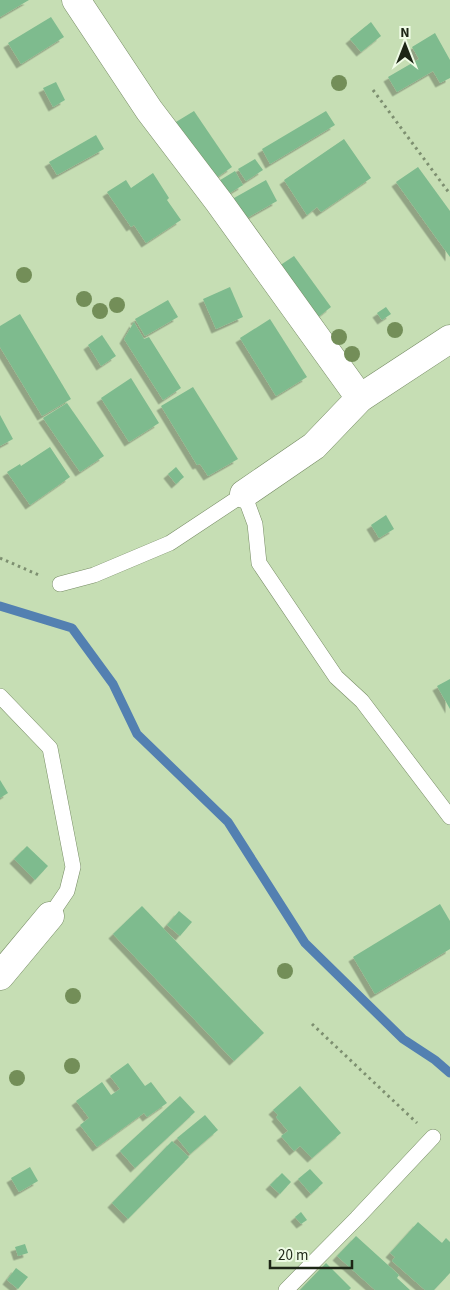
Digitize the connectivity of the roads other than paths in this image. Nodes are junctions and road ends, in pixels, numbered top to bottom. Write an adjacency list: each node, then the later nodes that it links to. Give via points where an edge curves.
1 (76, 0): 3 (street, via 150,110)
2 (450, 339): 3 (street)
3 (360, 398): 4 (street, via 314,446)
4 (244, 494): 5 (lane, via 170,543 94,575); 7 (lane, via 255,524 259,563 336,677 362,701)
5 (60, 584)
6 (0, 696): 8 (lane, via 50,748 73,867 67,891)
7 (450, 817)
8 (50, 916): 9 (street)
9 (0, 976)
10 (433, 1137): 11 (lane)
11 (286, 1290)

